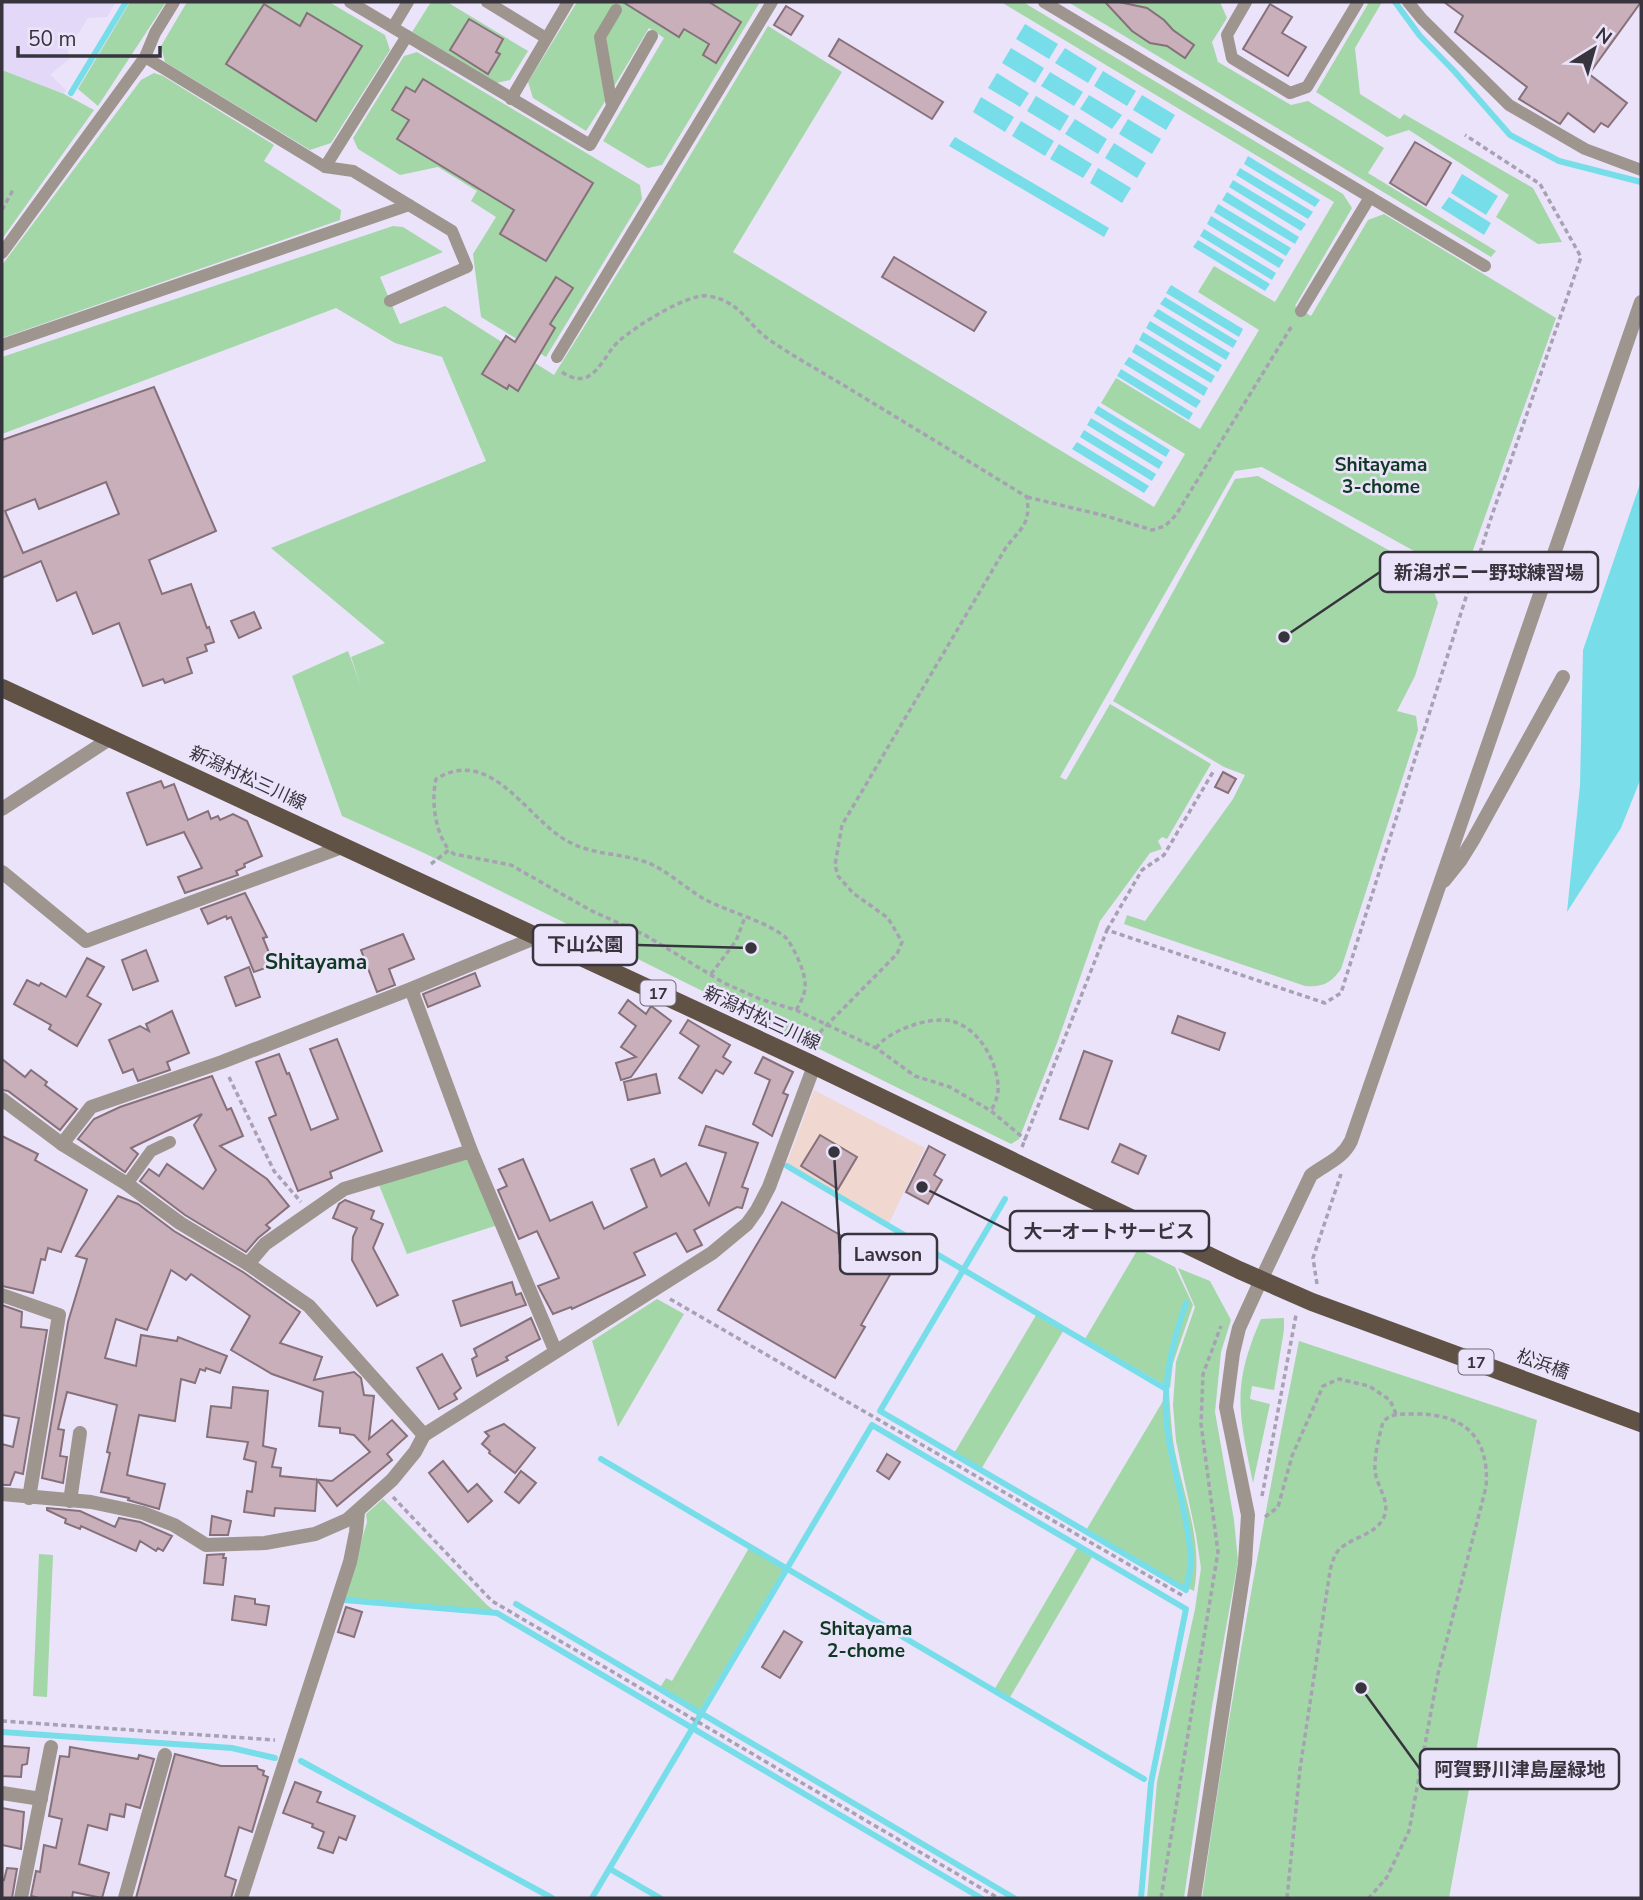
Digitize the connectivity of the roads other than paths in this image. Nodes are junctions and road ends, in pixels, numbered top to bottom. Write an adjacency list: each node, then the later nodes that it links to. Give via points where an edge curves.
1 (174, 2): 16 (lane)
2 (350, 2): 12 (lane)
3 (408, 2): 12 (lane)
4 (487, 2): 15 (lane)
5 (568, 2): 15 (lane)
6 (772, 2): 29 (lane)
7 (1044, 2): 21 (lane)
8 (1358, 2): 10 (lane, via 1307,88 1290,93 1232,58 1227,36)
9 (1408, 2): 20 (lane, via 1509,105 1585,149)
10 (1244, 3)
11 (615, 10): 18 (lane, via 600,37)
12 (393, 27): 13 (lane)
13 (407, 36): 17 (lane); 19 (lane)
14 (652, 36): 18 (lane)
15 (547, 38): 17 (lane)
16 (145, 57): 19 (lane); 23 (lane)
17 (511, 99): 18 (lane, via 590,145)
18 (612, 106)
19 (325, 167): 22 (lane, via 353,172)
20 (1641, 170)
21 (1370, 197): 24 (lane); 27 (lane)
22 (409, 205): 25 (lane, via 452,231 467,267); 28 (lane)
23 (2, 253)
24 (1485, 266)
25 (390, 301)
26 (1641, 302): 36 (street)
27 (1301, 311)
28 (2, 345)
29 (557, 357)
30 (1563, 677): 36 (street, via 1460,862)
31 (2, 688): 32 (main road, 新潟村松三川線 / 17)
32 (111, 738): 33 (street); 34 (main road, 新潟村松三川線 / 17)
33 (2, 809)
34 (345, 846): 35 (street, via 86,941); 37 (main road, 新潟村松三川線 / 17)
35 (2, 872)
36 (1438, 887): 46 (street, via 1351,1140 1339,1159 1311,1175)
37 (537, 937): 38 (street); 39 (main road, 新潟村松三川線 / 17)
38 (411, 989): 42 (street, via 91,1107); 43 (street)
39 (810, 1064): 46 (main road, 新潟村松三川線 / 17); 49 (street, via 769,1187 747,1224 723,1244)
40 (2, 1099): 42 (street)
41 (170, 1142): 44 (lane, via 151,1151)
42 (62, 1144): 44 (street)
43 (471, 1151): 45 (street, via 344,1189 265,1244); 49 (street)
44 (127, 1184): 45 (street)
45 (248, 1264): 52 (street, via 309,1307)
46 (1261, 1280): 48 (main road, 新潟村松三川線 / 17); 64 (street, via 1239,1328 1226,1408 1248,1515 1245,1563)
47 (2, 1295): 54 (street, via 59,1315)
48 (1309, 1299): 50 (main road, 松浜橋 / 17)
49 (555, 1350): 52 (street)
50 (1641, 1423)
51 (80, 1433): 55 (street)
52 (424, 1435): 56 (street, via 415,1452)
53 (2, 1494): 54 (street)
54 (29, 1498): 55 (street)
55 (70, 1501): 56 (street, via 143,1513 206,1545 265,1543 315,1534)
56 (358, 1512): 63 (street, via 350,1562)
57 (51, 1747): 60 (street)
58 (165, 1755): 62 (street)
59 (2, 1793): 60 (street)
60 (41, 1799): 61 (street)
61 (21, 1898)
62 (125, 1898)
63 (241, 1898)
64 (1194, 1898)

